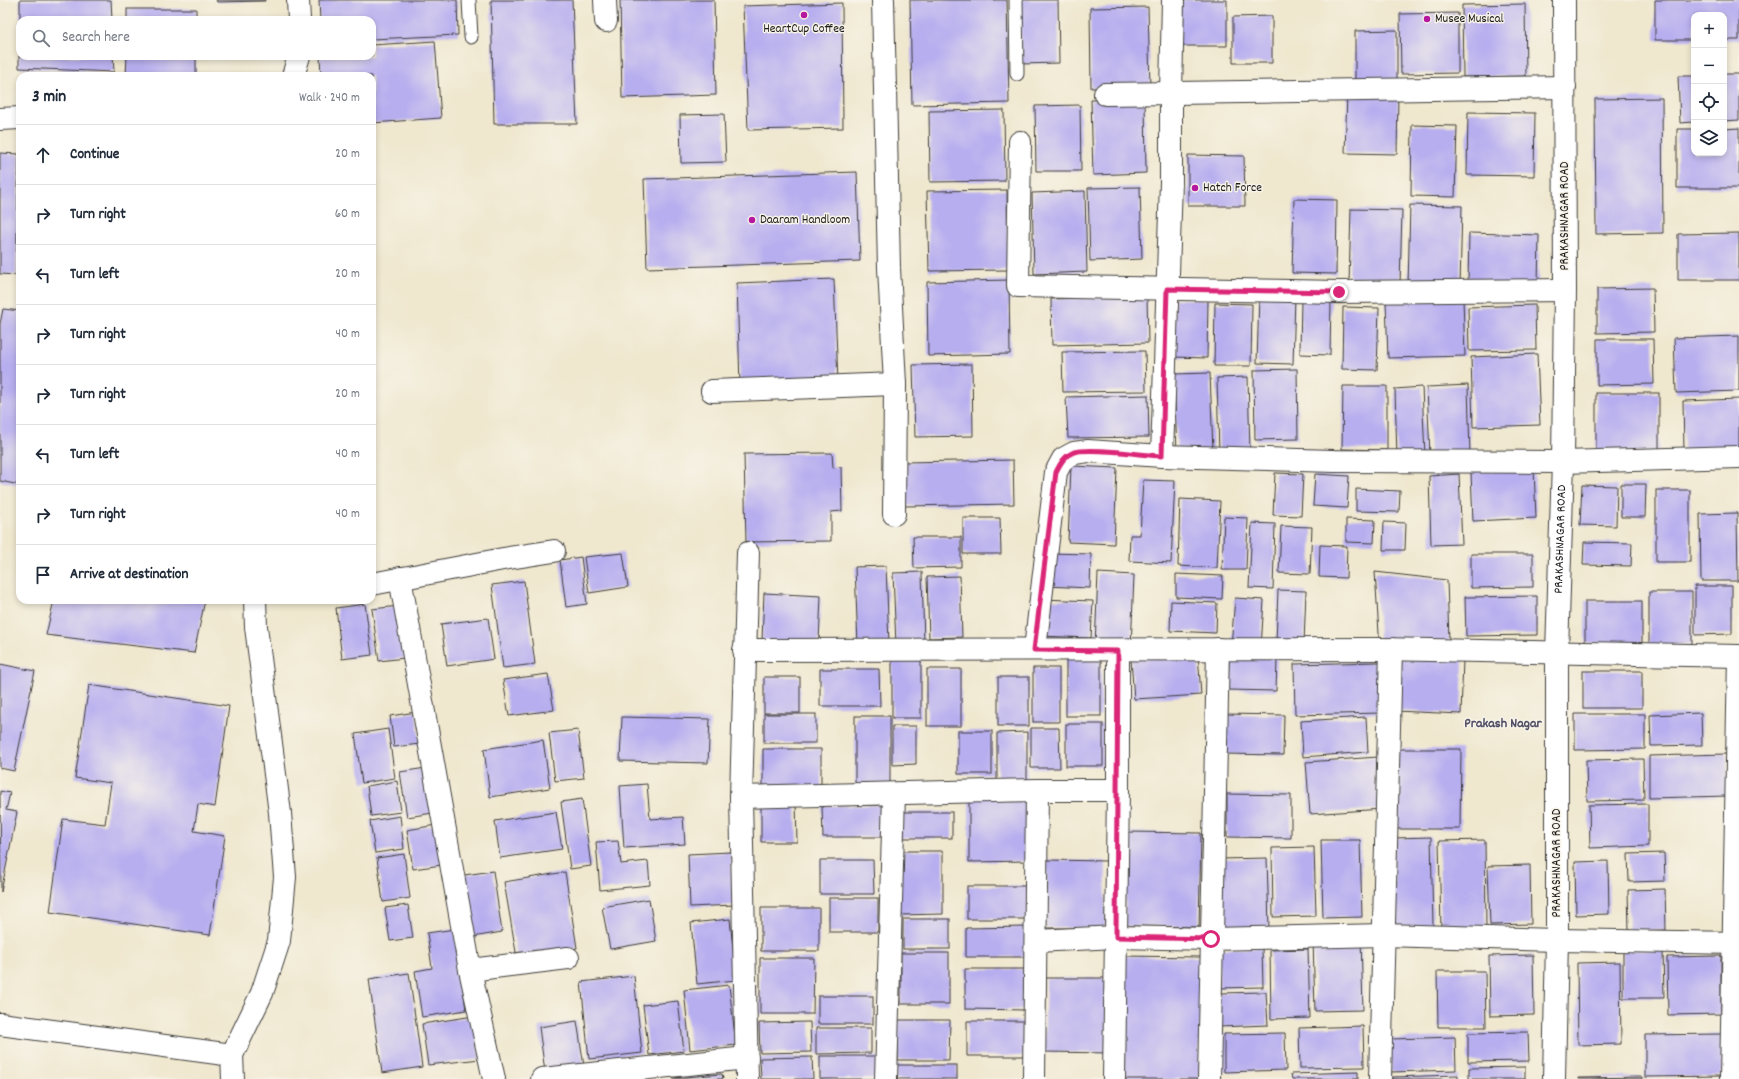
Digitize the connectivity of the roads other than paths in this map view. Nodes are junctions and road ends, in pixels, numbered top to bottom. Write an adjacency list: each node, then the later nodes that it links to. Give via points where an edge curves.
1 (298, 0): 7 (street)
2 (469, 0): 8 (lane)
3 (883, 0): 20 (street)
4 (1016, 0): 11 (lane)
5 (1173, 0): 13 (street)
6 (1564, 0): 12 (street, PRAKASHNAGAR ROAD)
7 (299, 16)
8 (471, 37)
9 (298, 60): 10 (street)
10 (294, 72)
11 (1017, 74)
12 (1565, 87): 13 (street); 19 (street, PRAKASHNAGAR ROAD)
13 (1171, 93): 14 (street); 18 (street)
14 (1105, 94)
15 (16, 118): 16 (street)
16 (0, 119)
17 (1020, 142): 18 (street, via 1018,286)
18 (1167, 289): 19 (street, via 1339,292); 22 (street)
19 (1564, 290): 24 (street, PRAKASHNAGAR ROAD)
20 (894, 384): 21 (street); 25 (street)
21 (712, 391)
22 (1162, 456): 24 (street, via 1334,461); 34 (street, via 1088,451 1074,452 1063,459 1056,472)
23 (1739, 458): 24 (street)
24 (1563, 462): 36 (street, PRAKASHNAGAR ROAD)
25 (894, 514)
26 (554, 551): 28 (street)
27 (748, 553): 33 (street)
28 (400, 578): 29 (street); 49 (street)
29 (376, 583)
30 (255, 604): 51 (street, via 285,877 279,941 262,993)
31 (1218, 649): 32 (street); 35 (street); 44 (street)
32 (1391, 649): 36 (street); 42 (street)
33 (744, 650): 34 (street); 41 (street)
34 (1034, 650): 35 (street)
35 (1118, 651): 39 (street)
36 (1558, 652): 37 (street); 45 (street, PRAKASHNAGAR ROAD)
37 (1739, 656): 47 (street)
38 (1037, 790): 39 (street); 40 (street); 46 (street)
39 (1118, 790): 43 (street)
40 (894, 794): 41 (street); 56 (street)
41 (741, 797): 52 (street)
42 (1383, 935): 44 (street); 45 (street); 60 (street)
43 (1116, 937): 44 (street); 46 (street); 58 (street)
44 (1211, 939): 59 (street)
45 (1557, 940): 47 (street); 61 (street, PRAKASHNAGAR ROAD)
46 (1036, 941): 57 (street)
47 (1737, 943): 62 (street)
48 (568, 958): 49 (street)
49 (470, 970): 54 (street)
50 (0, 1024): 51 (street)
51 (232, 1055): 53 (street)
52 (747, 1068): 55 (street)
53 (233, 1079)
54 (494, 1079)
55 (542, 1079)
56 (886, 1079)
57 (1034, 1079)
58 (1114, 1079)
59 (1209, 1079)
60 (1380, 1079)
61 (1554, 1079)
62 (1731, 1079)

